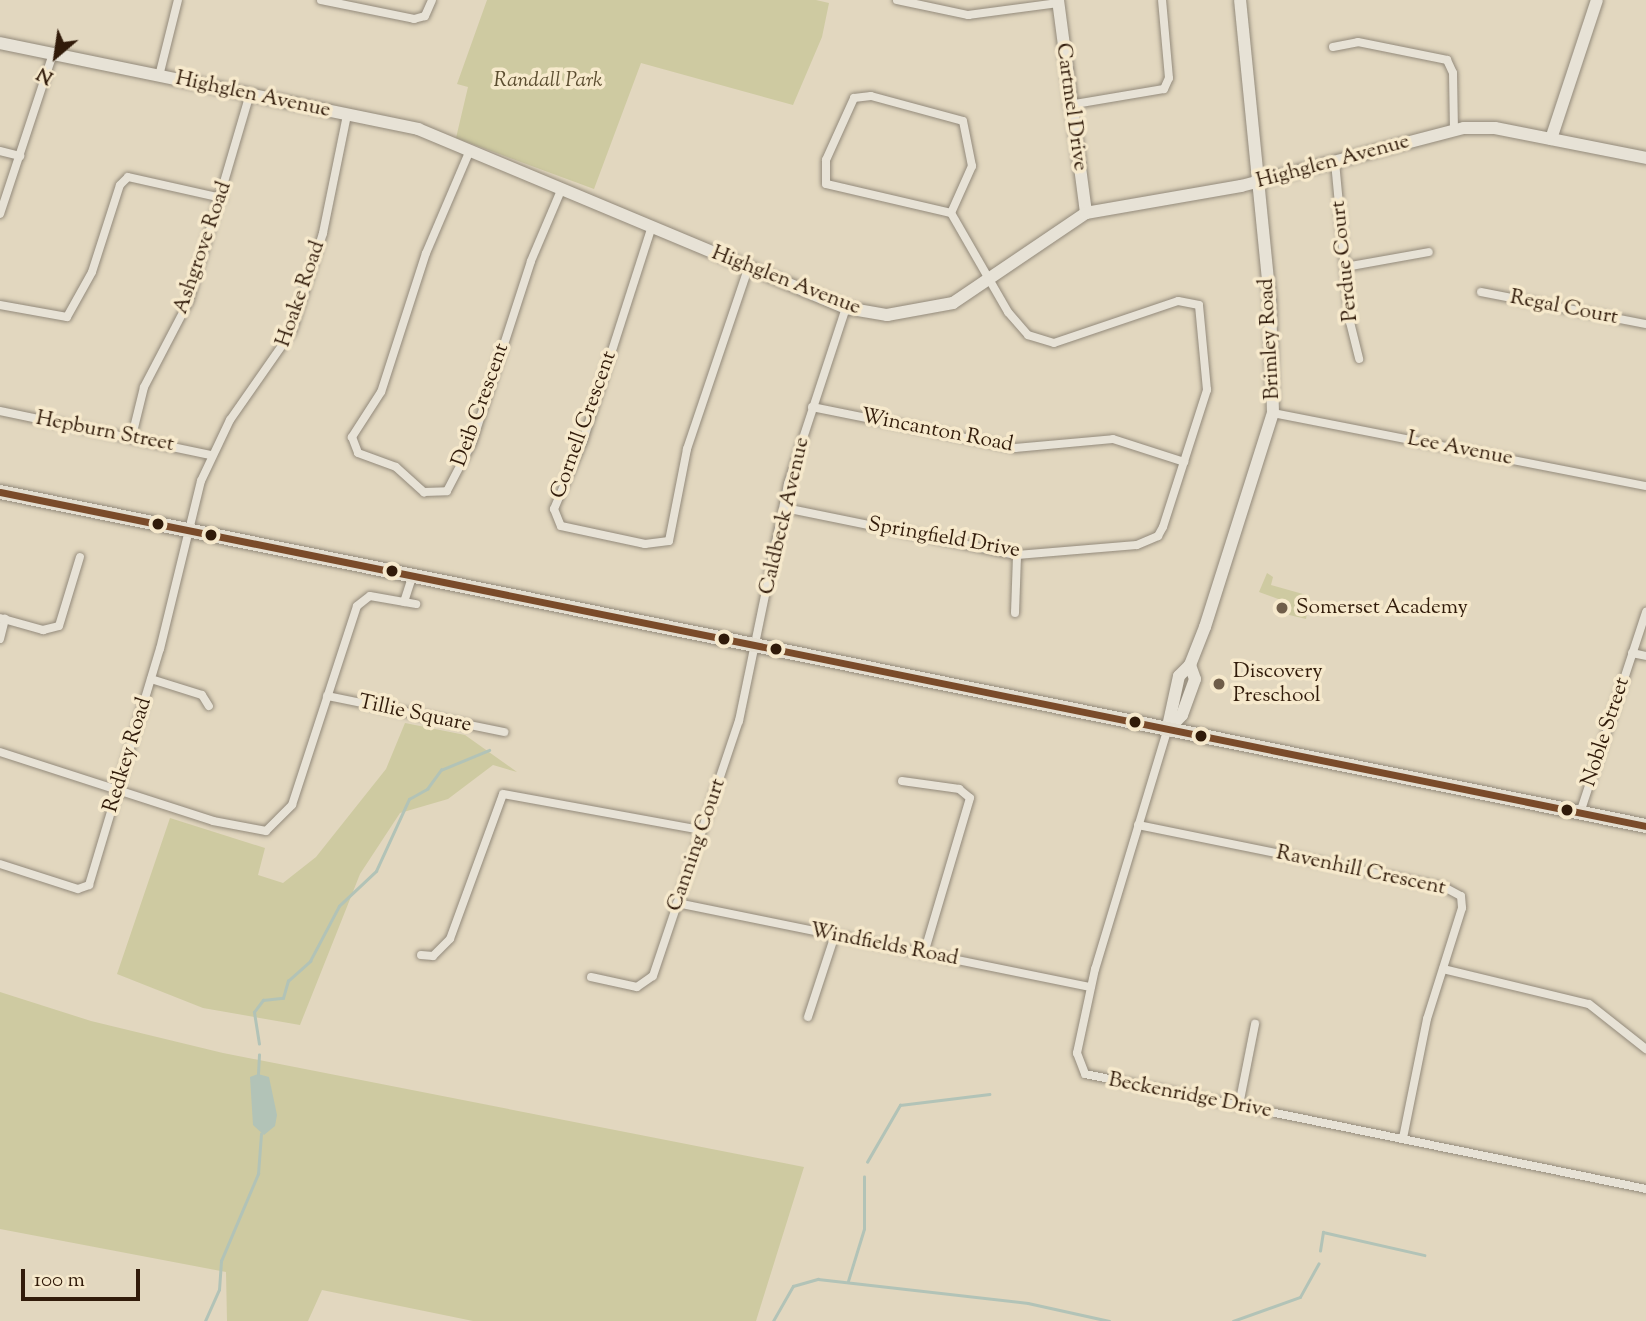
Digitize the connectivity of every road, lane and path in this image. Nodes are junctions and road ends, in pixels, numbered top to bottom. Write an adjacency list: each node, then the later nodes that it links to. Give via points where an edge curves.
1 (178, 0): 12 (street)
2 (321, 0): 3 (street, via 421,19)
3 (432, 0)
4 (897, 0): 8 (street, via 968,15)
5 (1162, 0): 14 (street, via 1169,78 1164,89)
6 (1241, 0): 23 (street, Brimley Road)
7 (1597, 0): 17 (street)
8 (1058, 2): 14 (street, Cartmel Drive)
9 (0, 43): 11 (street, Highglen Avenue)
10 (1333, 47): 16 (street, via 1358,42 1447,60 1453,73)
11 (54, 54): 12 (street, Highglen Avenue); 20 (street)
12 (159, 76): 13 (street, Highglen Avenue)
13 (250, 94): 15 (street, Highglen Avenue); 25 (street, Ashgrove Road)
14 (1069, 105): 28 (street, Cartmel Drive)
15 (347, 115): 18 (street, Highglen Avenue, via 418,129); 43 (street, Hoake Road, via 323,233 292,331)
16 (1454, 131): 17 (street, Highglen Avenue, via 1495,128); 22 (street, Highglen Avenue)
17 (1551, 139): 21 (street, Highglen Avenue)
18 (470, 149): 24 (street, Highglen Avenue); 24 (street, Deib Crescent, via 426,253 381,392 352,437 358,453 396,467 424,492 447,491 472,443 531,261)
19 (0, 151): 20 (street)
20 (20, 156): 27 (street)
21 (1646, 158)
22 (1335, 163): 23 (street, Highglen Avenue); 31 (street, Perdue Court)
23 (1256, 183): 28 (street, Highglen Avenue); 41 (street, Brimley Road, via 1270,300)
24 (562, 188): 29 (street, Highglen Avenue)
25 (222, 198): 35 (street, via 128,177 120,186 92,272 67,317); 42 (street, Ashgrove Road, via 190,300 144,387)
26 (951, 213): 26 (street, via 972,166 963,121 871,96 855,98 826,160 827,184); 33 (street)
27 (0, 214)
28 (1086, 214): 33 (street, Highglen Avenue)
29 (652, 226): 32 (street, Highglen Avenue); 32 (street, Cornell Crescent, via 583,441 554,509 561,526 645,544 669,541 687,449)
30 (1429, 251): 31 (street)
31 (1345, 267): 38 (street, Perdue Court)
32 (748, 269): 36 (street, Highglen Avenue)
33 (988, 279): 36 (street, Highglen Avenue, via 960,299 922,313 887,315); 44 (street, Springfield Drive, via 1023,330 1048,343 1178,301 1199,305 1207,390)
34 (1481, 292): 37 (street, Regal Court)
35 (0, 305)
36 (846, 307): 39 (street, Caldbeck Avenue)
37 (1646, 324)
38 (1359, 359)
39 (812, 407): 44 (street, Wincanton Road, via 1015,448 1113,439); 47 (street, Caldbeck Avenue)
40 (0, 411): 42 (street, Hepburn Street)
41 (1273, 414): 45 (street, Lee Avenue); 64 (street, Brimley Road, via 1190,665 1179,676)
42 (131, 436): 43 (street, Hepburn Street)
43 (210, 455): 48 (street, Hoake Road)
44 (1184, 462): 49 (street, Springfield Drive, via 1163,527 1148,543)
45 (1646, 486)
46 (0, 492): 48 (main road)
47 (785, 508): 49 (street, Springfield Drive); 58 (street, Caldbeck Avenue)
48 (186, 533): 51 (main road); 61 (street, Redkey Road)
49 (1017, 555): 55 (street)
50 (80, 557): 56 (street, via 59,626 43,630)
51 (412, 578): 52 (street); 58 (main road)
52 (404, 602): 53 (street, Tillie Square); 62 (street, Tillie Square, via 370,596 361,601)
53 (416, 604)
54 (1646, 611): 59 (street, Noble Street)
55 (1015, 613)
56 (2, 619): 57 (street)
57 (0, 639)
58 (756, 648): 64 (main road); 72 (street, Canning Court, via 739,721)
59 (1632, 653): 60 (street); 69 (street, Noble Street)
60 (1646, 656)
61 (151, 679): 63 (street, via 202,695); 68 (street, Redkey Road)
62 (327, 696): 65 (street, Tillie Square); 68 (street, Tillie Square, via 292,805 266,831 213,821)
63 (209, 706)
64 (1167, 730): 69 (main road); 70 (street, Beckenridge Drive)
65 (504, 732)
66 (0, 752): 68 (street)
67 (902, 781): 76 (street, via 959,789 970,797)
68 (118, 788): 73 (street, Redkey Road, via 85,889)
69 (1580, 813): 71 (main road)
70 (1138, 825): 78 (street, Ravenhill Crescent, via 1454,890 1463,902); 80 (street, Beckenridge Drive)
71 (1646, 826)
72 (702, 830): 74 (street, Canning Court); 77 (street, via 503,794 450,939 433,956)
73 (0, 864)
74 (677, 903): 75 (street, Windfields Road); 79 (street, Canning Court, via 649,982 637,987)
75 (835, 935): 76 (street, Windfields Road); 81 (street)
76 (924, 953): 80 (street, Windfields Road)
77 (421, 955)
78 (1443, 969): 83 (street, via 1589,1004); 85 (street, Ravenhill Crescent)
79 (591, 977)
80 (1091, 987): 84 (street, Beckenridge Drive, via 1077,1053 1085,1074)
81 (808, 1017)
82 (1255, 1024): 84 (street)
83 (1646, 1049)
84 (1239, 1105): 85 (street, Beckenridge Drive)
85 (1403, 1138): 86 (street, Beckenridge Drive)
86 (1646, 1189)

